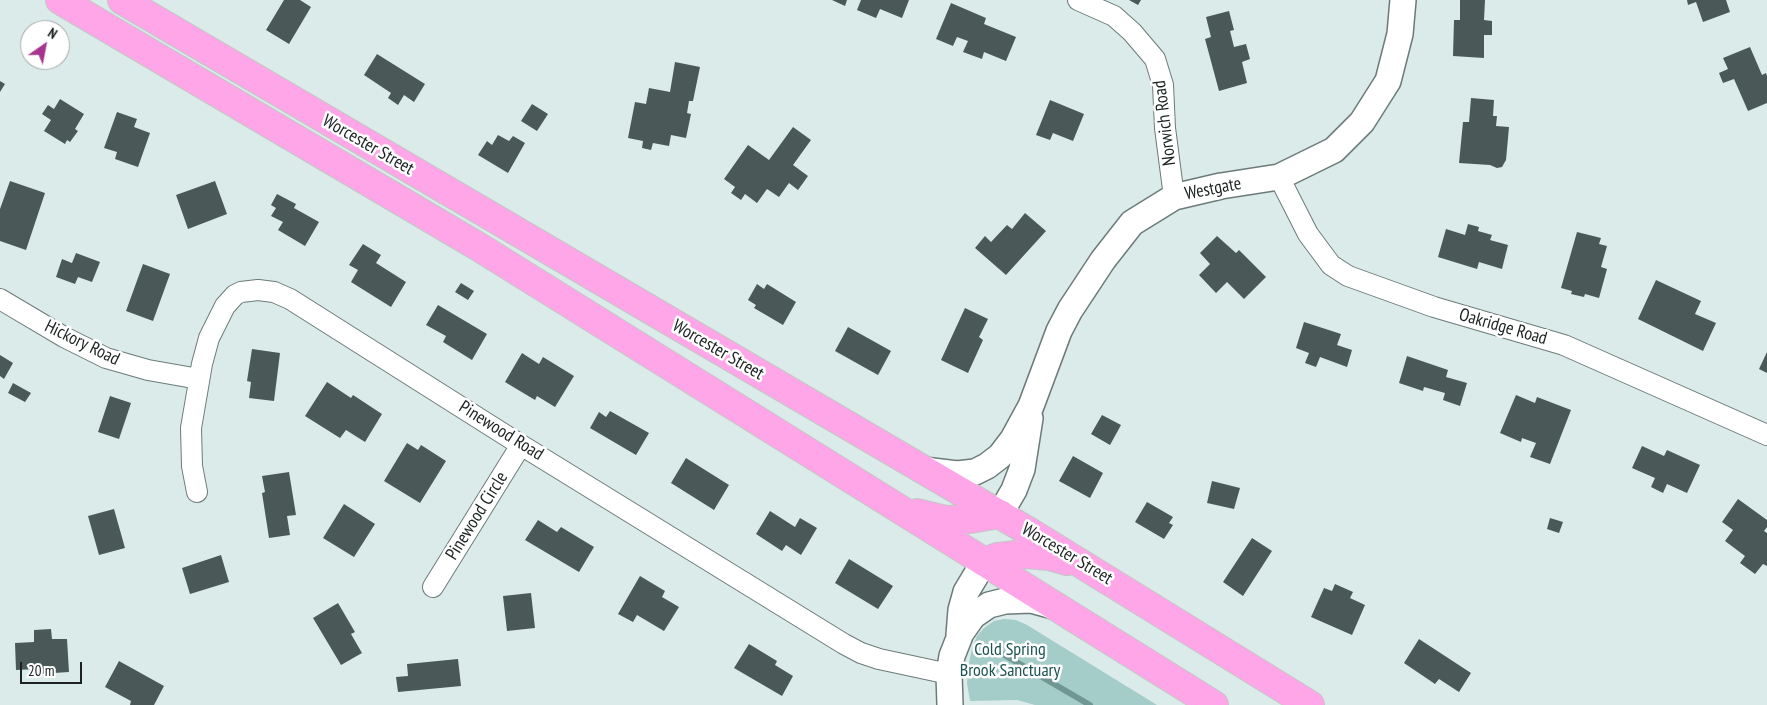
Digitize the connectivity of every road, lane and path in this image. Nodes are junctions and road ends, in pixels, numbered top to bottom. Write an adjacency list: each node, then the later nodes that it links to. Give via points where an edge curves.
1 (60, 0): 14 (highway, Worcester Street, via 479,247)
2 (122, 0): 12 (highway, Worcester Street)
3 (1078, 0): 6 (street, Norwich Road, via 1114,16 1155,59 1163,85)
4 (1404, 0): 5 (street, Westgate, via 1400,34 1388,81 1362,122 1334,150)
5 (1279, 177): 6 (street, Westgate); 10 (street, Oakridge Road, via 1308,234 1331,265 1348,276 1434,307 1564,346)
6 (1174, 196): 9 (street, Westgate, via 1132,223 1084,286 1058,331)
7 (0, 299): 8 (street, Hickory Road, via 106,358)
8 (199, 379): 11 (street, Pinewood Road, via 209,338 225,306 241,292 267,290 290,299); 13 (street, Pinewood Road, via 190,440)
9 (1031, 406): 12 (street, Westgate, via 1010,444 987,466 975,472 956,474); 15 (street, Westgate, via 1022,469)
10 (1767, 435)
11 (522, 445): 18 (street, Pinewood Circle); 21 (street, Pinewood Road, via 852,649 892,662)
12 (924, 470): 15 (highway, Worcester Street)
13 (197, 492)
14 (880, 498): 15 (highway, via 946,520 970,520); 16 (highway, Worcester Street)
15 (1000, 514): 17 (highway, Worcester Street)
16 (984, 562): 17 (highway, via 1011,555 1037,554); 19 (highway, Worcester Street); 20 (street, via 963,600)
17 (1094, 571): 24 (highway, Worcester Street)
18 (434, 587)
19 (1059, 608): 20 (street, via 1031,600 997,602 973,616); 23 (highway, Worcester Street)
20 (958, 640): 21 (street)
21 (949, 674): 22 (street)
22 (950, 705)
23 (1214, 705)
24 (1310, 705)

